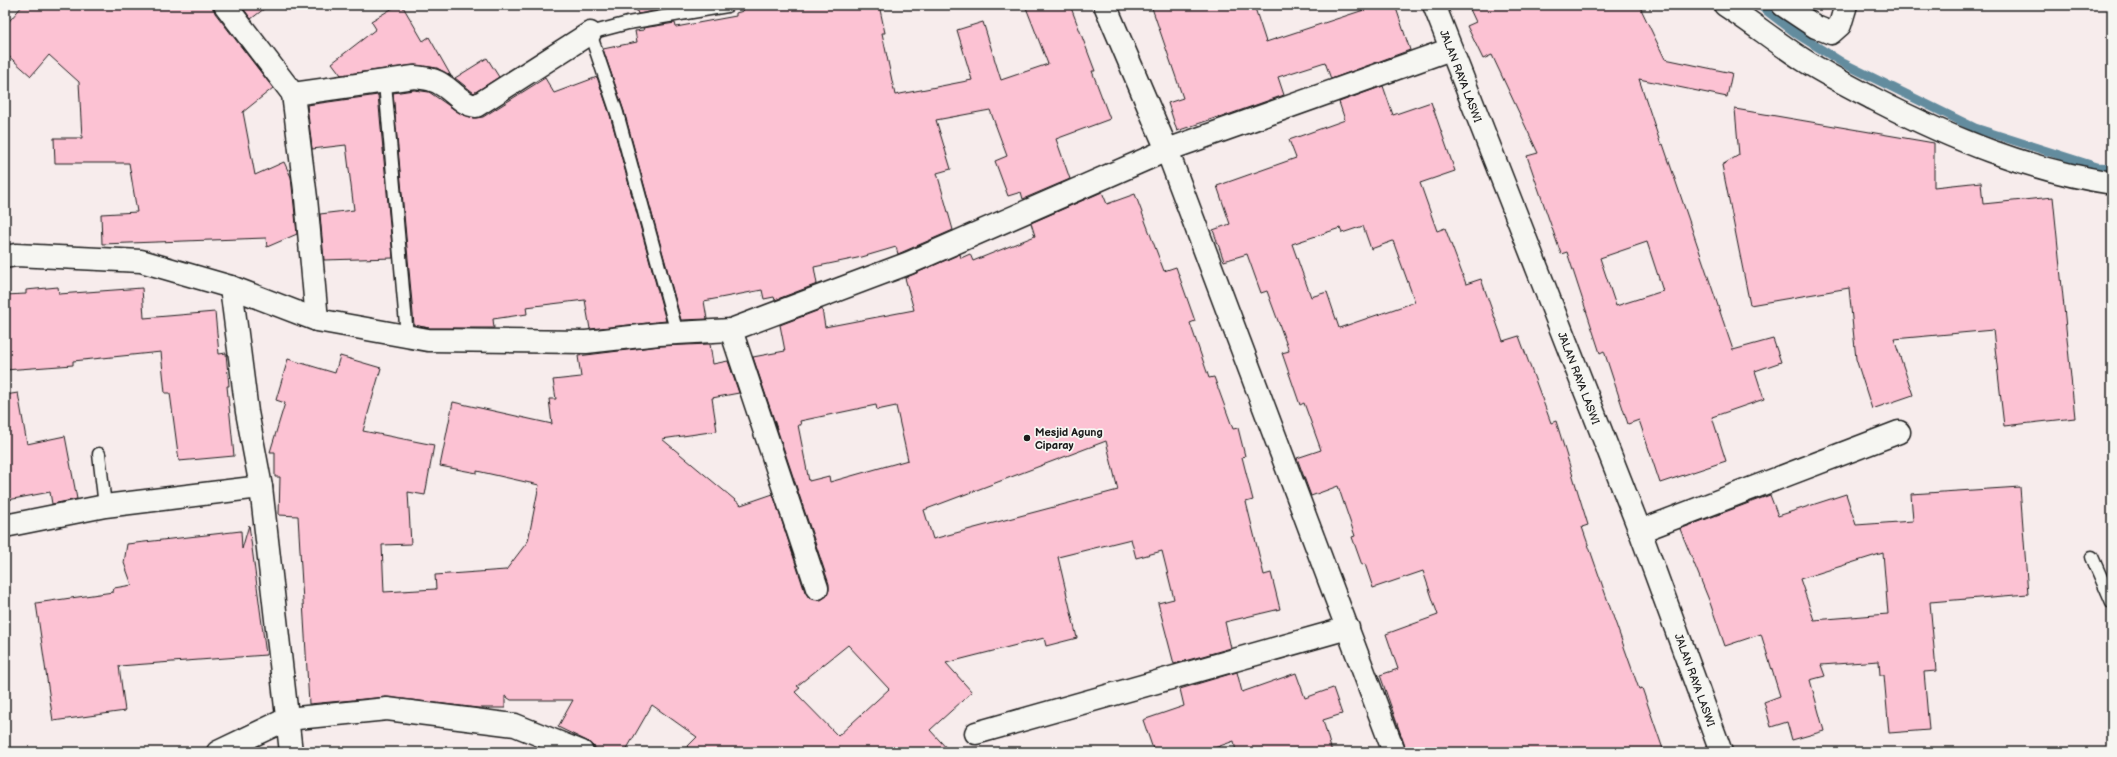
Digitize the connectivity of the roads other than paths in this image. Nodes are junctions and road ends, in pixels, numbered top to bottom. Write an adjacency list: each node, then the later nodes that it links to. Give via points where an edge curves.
1 (226, 5): 12 (street)
2 (1105, 5): 13 (street)
3 (1434, 5): 10 (street, JALAN RAYA LASWI)
4 (1725, 5): 9 (street)
5 (1783, 5): 9 (street)
6 (1846, 5): 9 (street, via 1840,25 1835,31)
7 (727, 6): 8 (lane, via 628,23)
8 (590, 34): 11 (street, via 476,106 468,105 444,85 430,78 414,77); 19 (lane, via 617,113)
9 (1809, 44): 14 (street, via 1913,119 1989,151 2041,169 2072,177)
10 (1450, 49): 13 (street); 26 (street, JALAN RAYA LASWI)
11 (385, 83): 12 (street); 20 (lane)
12 (293, 94): 17 (street)
13 (1168, 150): 18 (street, via 909,263); 30 (street)
14 (2112, 182)
15 (9, 250): 16 (street, via 141,261)
16 (231, 287): 17 (street); 23 (street, via 247,412)
17 (317, 320): 20 (street)
18 (731, 330): 19 (street); 28 (street)
19 (677, 333): 20 (street, via 586,342 428,340)
20 (407, 336)
21 (1899, 432): 26 (street)
22 (99, 454): 24 (lane)
23 (261, 487): 24 (street); 31 (street)
24 (105, 506): 25 (street)
25 (5, 526)
26 (1640, 531): 37 (street, JALAN RAYA LASWI)
27 (2092, 557): 29 (lane)
28 (816, 588)
29 (2112, 604)
30 (1348, 628): 32 (street); 36 (street)
31 (287, 719): 33 (street); 34 (street); 35 (street, via 387,709 515,725)
32 (976, 733)
33 (218, 752)
34 (291, 752)
35 (582, 752)
36 (1394, 752)
37 (1721, 752)

